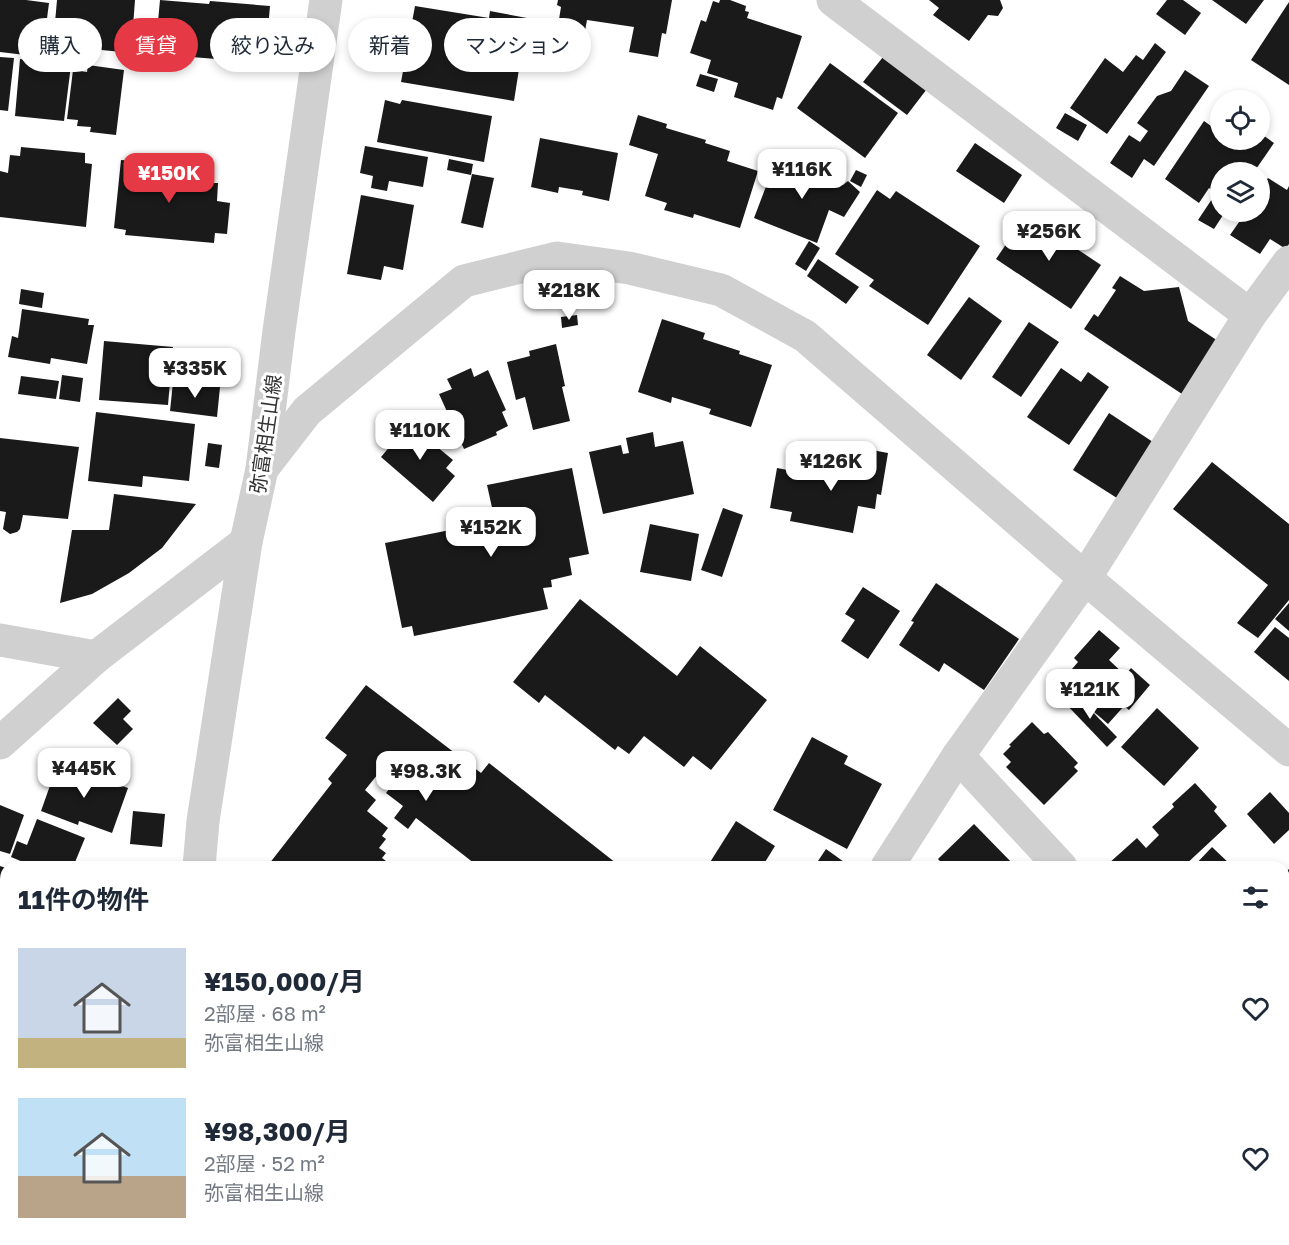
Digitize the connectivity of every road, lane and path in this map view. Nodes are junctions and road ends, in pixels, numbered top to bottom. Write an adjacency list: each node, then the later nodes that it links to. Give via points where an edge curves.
1 (326, 0): 5 (street, 弥富相生山線)
2 (833, 0): 4 (street)
3 (1289, 262): 4 (street)
4 (1250, 315): 7 (street)
5 (262, 469): 6 (street, 弥富相生山線); 7 (street, via 307,411 464,281 556,258 629,268 721,290 805,336)
6 (246, 542): 9 (street); 13 (street, 弥富相生山線, via 202,821)
7 (1085, 578): 11 (street); 12 (street)
8 (0, 640): 9 (street)
9 (96, 657): 10 (street)
10 (0, 743)
11 (1289, 750)
12 (958, 756): 14 (street); 15 (street)
13 (199, 861)
14 (890, 861)
15 (1054, 861)

